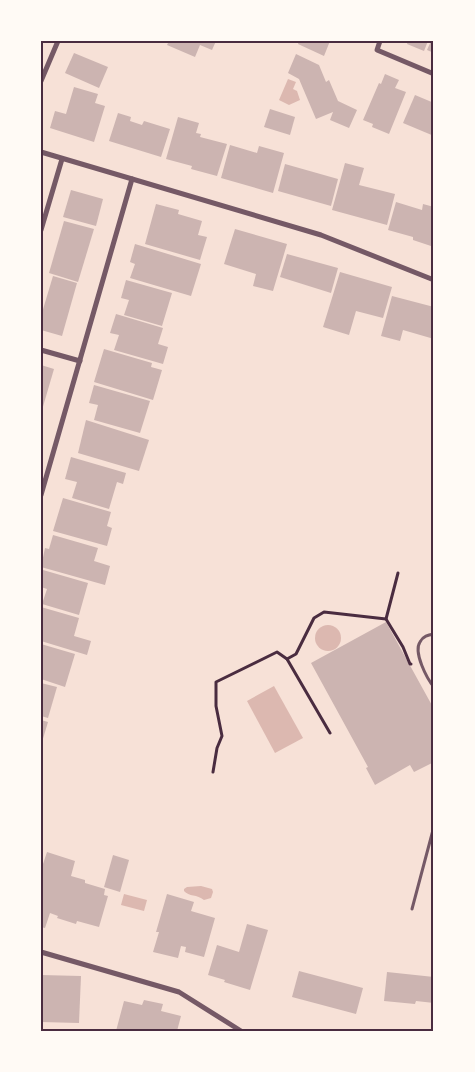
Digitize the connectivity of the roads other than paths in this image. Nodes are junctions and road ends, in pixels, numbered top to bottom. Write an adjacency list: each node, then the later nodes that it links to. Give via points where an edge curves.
1 (58, 41): 4 (street)
2 (380, 41): 3 (street, via 376,50)
3 (434, 74)
4 (41, 81)
5 (41, 152): 6 (street)
6 (62, 159): 7 (street); 8 (street)
7 (132, 179): 9 (street, via 321,235); 11 (street)
8 (41, 230)
9 (434, 280)
10 (41, 350): 11 (street)
11 (80, 361): 12 (street)
12 (41, 495)
13 (434, 634): 14 (lane, via 425,636 417,648 420,662)
14 (434, 688)
15 (433, 829): 16 (lane)
16 (412, 909)
17 (41, 952): 18 (street, via 179,992)
18 (241, 1031)

